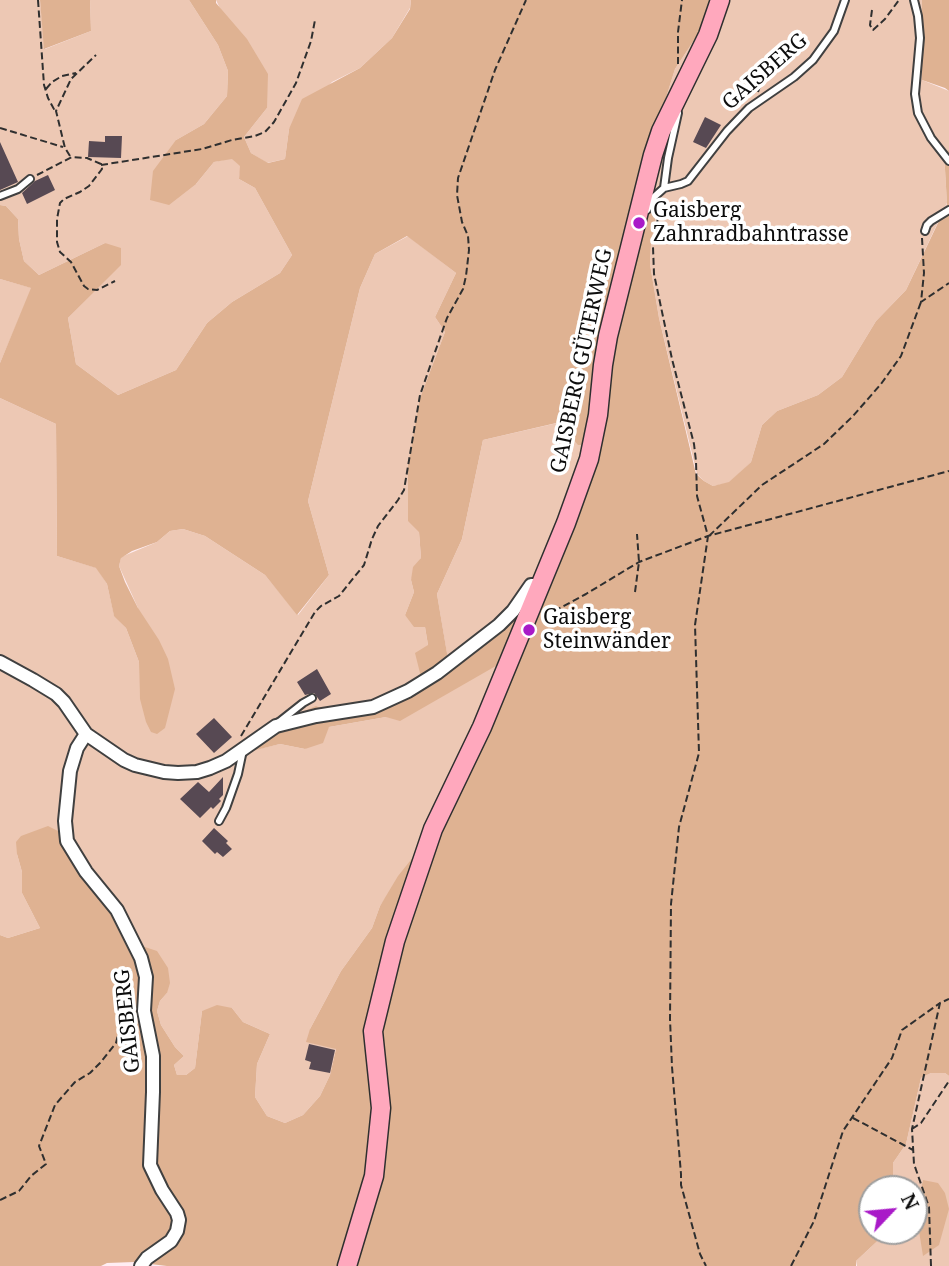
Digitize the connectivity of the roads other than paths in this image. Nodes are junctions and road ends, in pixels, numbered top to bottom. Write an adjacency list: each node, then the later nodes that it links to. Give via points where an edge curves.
1 (720, 0): 4 (main road, GAISBERG GÜTERWEG)
2 (845, 0): 7 (lane, GAISBERG, via 834,32 819,53 749,108 688,180)
3 (914, 0): 5 (lane, via 920,38 916,106 925,128)
4 (681, 89): 7 (lane); 10 (main road, GAISBERG GÜTERWEG, via 657,143)
5 (949, 161)
6 (30, 179): 8 (lane)
7 (664, 188): 10 (lane)
8 (0, 196)
9 (949, 210): 11 (lane)
10 (635, 222): 12 (main road, GAISBERG GÜTERWEG, via 608,336 589,459)
11 (925, 230)
12 (540, 585): 15 (street, via 531,585 499,625 408,691 373,707); 20 (main road, via 482,727 433,829 395,941 373,1031 381,1108 374,1177)
13 (0, 662): 16 (street, via 56,694)
14 (313, 698): 15 (lane)
15 (276, 726): 17 (street)
16 (86, 733): 17 (street, via 124,760 164,772 202,771); 19 (street, GAISBERG, via 70,771 67,841 117,910 146,977 144,1011 153,1056 150,1166 177,1213 179,1226 171,1241)
17 (236, 754): 18 (lane, via 242,755 238,774)
18 (219, 821)
19 (141, 1266)
20 (347, 1266)

